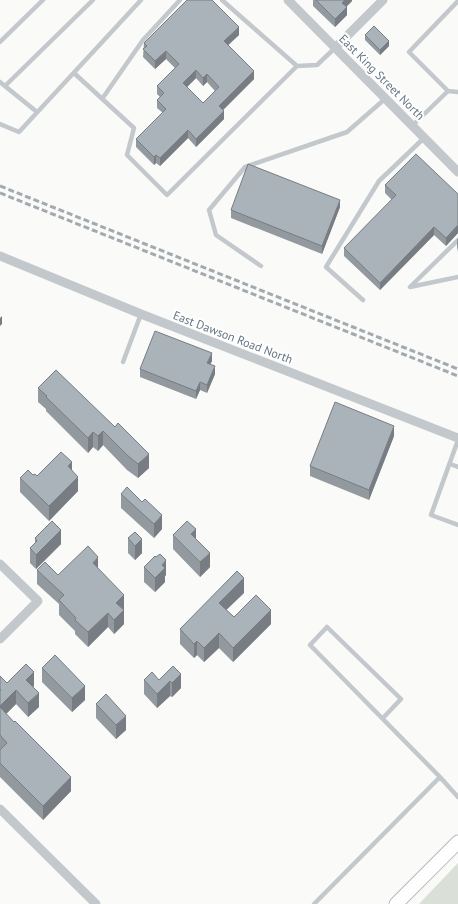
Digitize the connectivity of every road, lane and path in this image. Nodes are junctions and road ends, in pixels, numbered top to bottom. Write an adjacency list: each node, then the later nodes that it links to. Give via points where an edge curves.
1 (43, 0): 9 (lane)
2 (93, 0): 14 (lane)
3 (141, 0): 12 (lane)
4 (180, 0): 17 (lane, via 143,40)
5 (222, 0): 11 (lane)
6 (288, 0): 10 (street, East King Street North)
7 (383, 0): 10 (street)
8 (458, 1): 15 (lane, via 409,52)
9 (0, 42)
10 (336, 48): 11 (lane, via 317,64); 18 (street, East King Street North)
11 (297, 66): 17 (lane, via 166,195 127,155 134,128)
12 (74, 73): 17 (lane); 19 (lane)
13 (0, 82): 14 (lane)
14 (5, 86): 19 (lane)
15 (448, 91): 16 (lane); 21 (lane)
16 (458, 92)
17 (102, 98)
18 (386, 98): 21 (street, East King Street North); 26 (lane, via 347,132 245,167 209,210 216,235)
19 (37, 112): 20 (lane, via 19,132)
20 (0, 124)
21 (413, 126): 22 (street, East King Street North)
22 (424, 137): 23 (street, East King Street North); 28 (lane, via 379,181 326,267)
23 (458, 172)
24 (458, 240): 27 (lane, via 410,287)
25 (0, 256): 29 (street, East Dawson Road North)
26 (261, 266)
27 (458, 277)
28 (363, 300)
29 (141, 314): 30 (lane); 31 (street, East Dawson Road North)
30 (123, 362)
31 (458, 439): 32 (lane)
32 (450, 464): 33 (lane); 34 (lane, via 432,516)
33 (458, 467)
34 (458, 525)
35 (0, 564): 36 (street, via 38,602)
36 (0, 639)
37 (383, 718): 37 (lane, via 310,646 327,627 401,699); 38 (lane)
38 (440, 777): 39 (lane); 43 (lane)
39 (458, 797)
40 (0, 809): 42 (street)
41 (458, 842): 44 (main road)
42 (96, 904)
43 (314, 904)
44 (396, 904)

